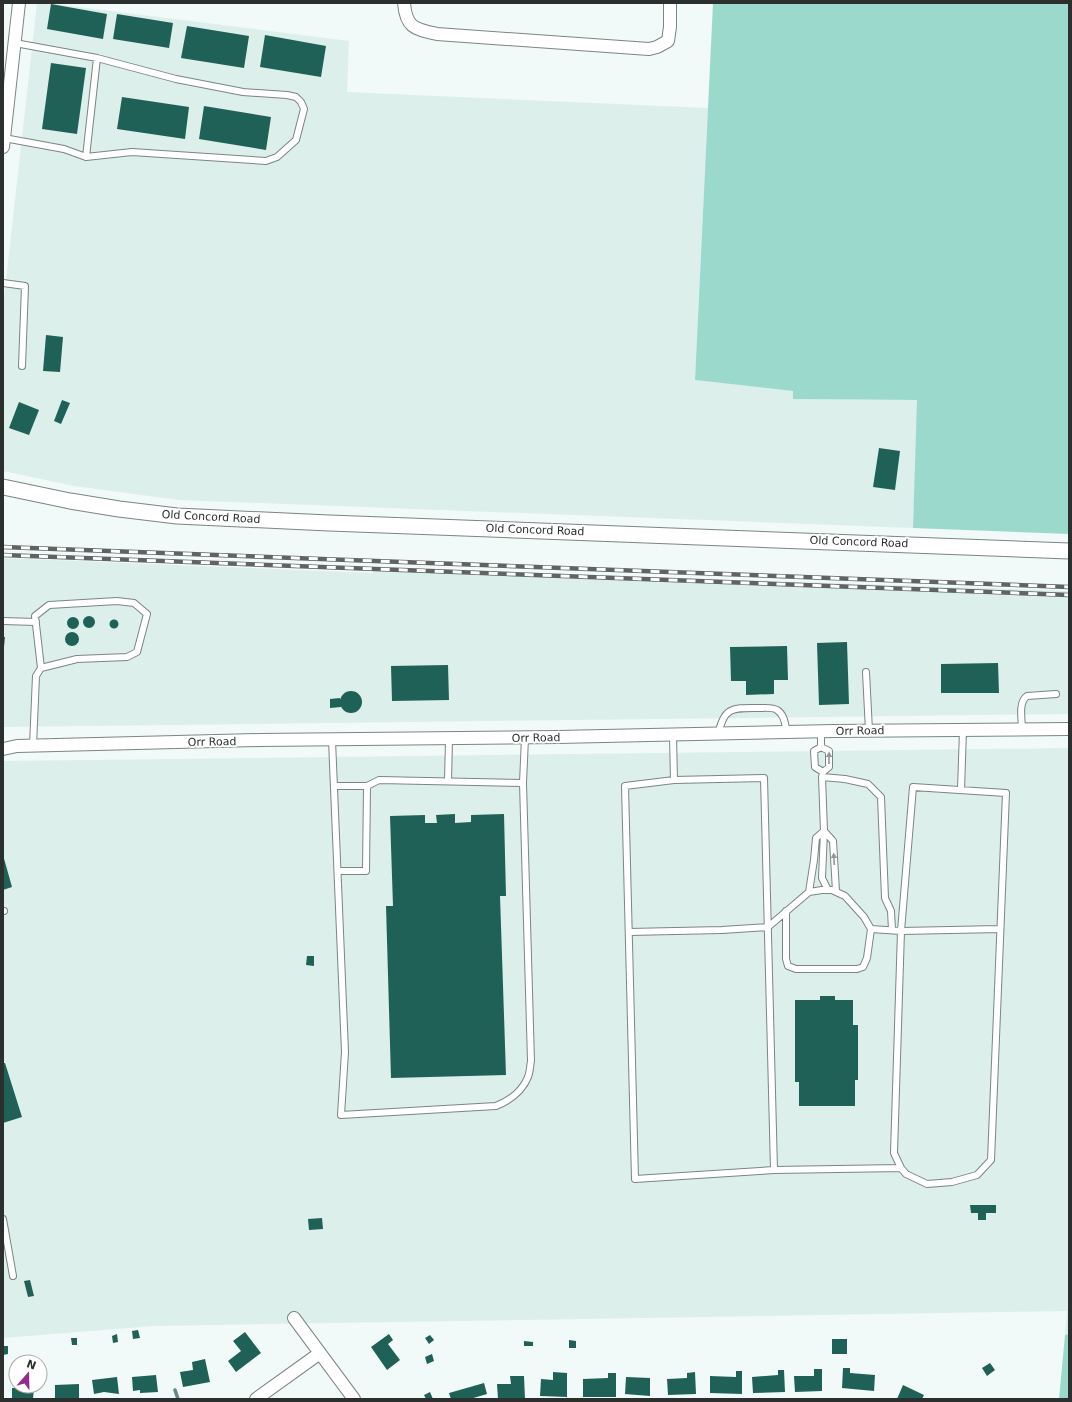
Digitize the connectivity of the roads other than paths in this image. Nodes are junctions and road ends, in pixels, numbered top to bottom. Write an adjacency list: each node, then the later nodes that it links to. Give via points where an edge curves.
1 (19, 3): 4 (street)
2 (404, 3): 3 (street, via 405,15 412,27 437,34 649,49 668,41)
3 (670, 3)
4 (14, 43): 5 (lane); 6 (street)
5 (97, 58): 8 (lane); 8 (lane, via 176,79 242,92 296,97 304,108 296,140 277,157 266,161 132,152)
6 (7, 87): 7 (street)
7 (4, 143): 8 (lane, via 64,149)
8 (86, 157)
9 (3, 283): 10 (lane, via 25,286)
10 (22, 366)
11 (3, 487): 12 (street, Old Concord Road, via 70,501 177,516)
12 (1069, 551)
13 (3, 621): 14 (lane)
14 (36, 622): 15 (lane); 15 (lane, via 35,616 49,605 117,601 134,603 147,614 137,652 127,657 78,659)
15 (42, 668): 29 (lane, via 36,676)
16 (866, 672): 21 (lane)
17 (1056, 694): 19 (lane, via 1023,698)
18 (1069, 728): 19 (street, Orr Road)
19 (1022, 729): 20 (street, Orr Road)
20 (963, 730): 21 (street, Orr Road); 38 (lane)
21 (869, 731): 22 (street, Orr Road)
22 (821, 732): 23 (street, Orr Road); 30 (lane)
23 (787, 733): 24 (street, Orr Road); 24 (lane, via 784,717 777,710 737,708 721,720)
24 (718, 735): 25 (street, Orr Road)
25 (673, 736): 26 (street, Orr Road); 33 (lane)
26 (525, 738): 27 (street, Orr Road); 35 (lane)
27 (449, 739): 28 (street, Orr Road); 34 (lane)
28 (332, 740): 29 (street, Orr Road); 36 (lane)
29 (33, 746): 31 (street, Orr Road)
30 (821, 747): 32 (lane, one-way to 30, via 829,767 829,751); 32 (lane, via 814,751 815,766)
31 (3, 749)
32 (823, 775): 39 (lane); 48 (lane, via 868,784 881,797 885,898 891,911)
33 (674, 780): 45 (lane, via 764,778); 50 (lane, via 625,786)
34 (448, 781): 35 (lane); 37 (lane, via 378,780)
35 (523, 783): 40 (lane, via 531,1061 529,1076 510,1101 496,1106 341,1115 345,1052)
36 (334, 786): 37 (lane); 40 (lane)
37 (367, 786): 40 (lane, via 366,871)
38 (960, 790): 47 (lane, via 1006,793); 49 (lane, via 913,787)
39 (824, 831): 41 (lane, via 822,878); 42 (lane, one-way to 39, via 834,841); 43 (lane, via 816,838)
40 (338, 871)
41 (828, 890): 42 (lane); 43 (lane)
42 (836, 891): 46 (lane, via 845,896 860,912)
43 (809, 892): 44 (lane)
44 (786, 911): 45 (lane); 46 (lane, via 786,958 788,966 796,969 863,967 867,958)
45 (768, 927): 50 (lane); 52 (lane)
46 (870, 929): 48 (lane)
47 (1000, 929): 49 (lane); 51 (lane, via 991,1160 977,1175 952,1182 927,1184 906,1174)
48 (892, 930): 49 (lane)
49 (902, 931): 51 (lane, via 894,1153)
50 (629, 932): 52 (lane, via 635,1179)
51 (901, 1168): 52 (lane)
52 (774, 1170)
53 (3, 1219): 54 (lane)
54 (13, 1276)
55 (294, 1318): 56 (street)
56 (320, 1353): 57 (street); 58 (street)
57 (256, 1399)
58 (354, 1399)

